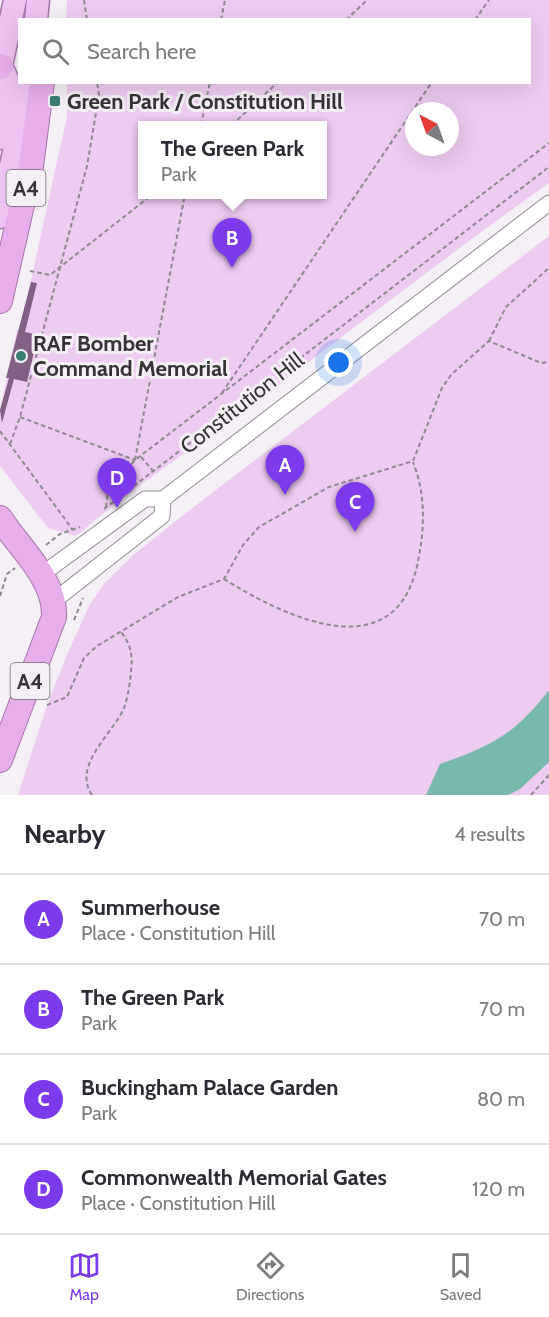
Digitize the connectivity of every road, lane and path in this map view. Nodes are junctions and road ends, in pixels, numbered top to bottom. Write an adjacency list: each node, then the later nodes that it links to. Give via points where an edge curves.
1 (15, 0): 12 (main road, A4)
2 (38, 0): 7 (main road)
3 (84, 0): 8 (path)
4 (225, 0): 9 (path)
5 (367, 0): 10 (path)
6 (489, 0): 11 (path)
7 (36, 18)
8 (87, 18)
9 (222, 18)
10 (348, 18)
11 (476, 18)
12 (1, 66): 21 (main road, A4, via 8,81)
13 (29, 84): 27 (main road, A4)
14 (42, 84): 31 (highway, A4, via 31,166)
15 (97, 84): 29 (path, via 99,95 87,166)
16 (210, 84): 19 (path)
17 (276, 84): 20 (path)
18 (431, 84): 34 (path)
19 (202, 121)
20 (237, 121)
21 (0, 138)
22 (549, 143): 34 (path)
23 (549, 167): 41 (path, Constitution Hill)
24 (148, 199): 29 (path)
25 (184, 199): 39 (path)
26 (549, 203): 42 (street, Constitution Hill)
27 (0, 217)
28 (549, 268): 32 (path, via 506,307)
29 (57, 270): 30 (path, via 50,275); 35 (path)
30 (30, 271)
31 (0, 301)
32 (489, 341): 33 (path, via 540,363); 40 (path, via 442,388)
33 (549, 362)
34 (221, 396): 38 (path)
35 (20, 417): 37 (path); 39 (path)
36 (0, 430): 37 (path)
37 (10, 444): 44 (path, via 73,530)
38 (141, 458): 39 (path); 41 (path)
39 (135, 460): 41 (path, Constitution Hill, via 108,489 106,507)
40 (413, 461): 47 (path, via 329,487 259,526); 47 (path, via 421,483 423,511 416,580 405,600 379,620 358,627 314,622 262,603)
41 (153, 471)
42 (164, 499): 46 (street, Constitution Hill, via 145,499); 49 (street, Constitution Hill, via 162,516)
43 (0, 518): 46 (highway)
44 (44, 546)
45 (7, 574): 48 (path)
46 (41, 575): 49 (highway)
47 (224, 579): 50 (path, via 178,597)
48 (0, 596)
49 (55, 600): 52 (highway, A4, via 54,616)
50 (121, 632): 51 (path, via 84,658 67,697); 54 (path, via 131,644 129,688 124,708 86,774 86,786)
51 (47, 705)
52 (0, 760)
53 (549, 775): 55 (path)
54 (92, 795)
55 (531, 795)

